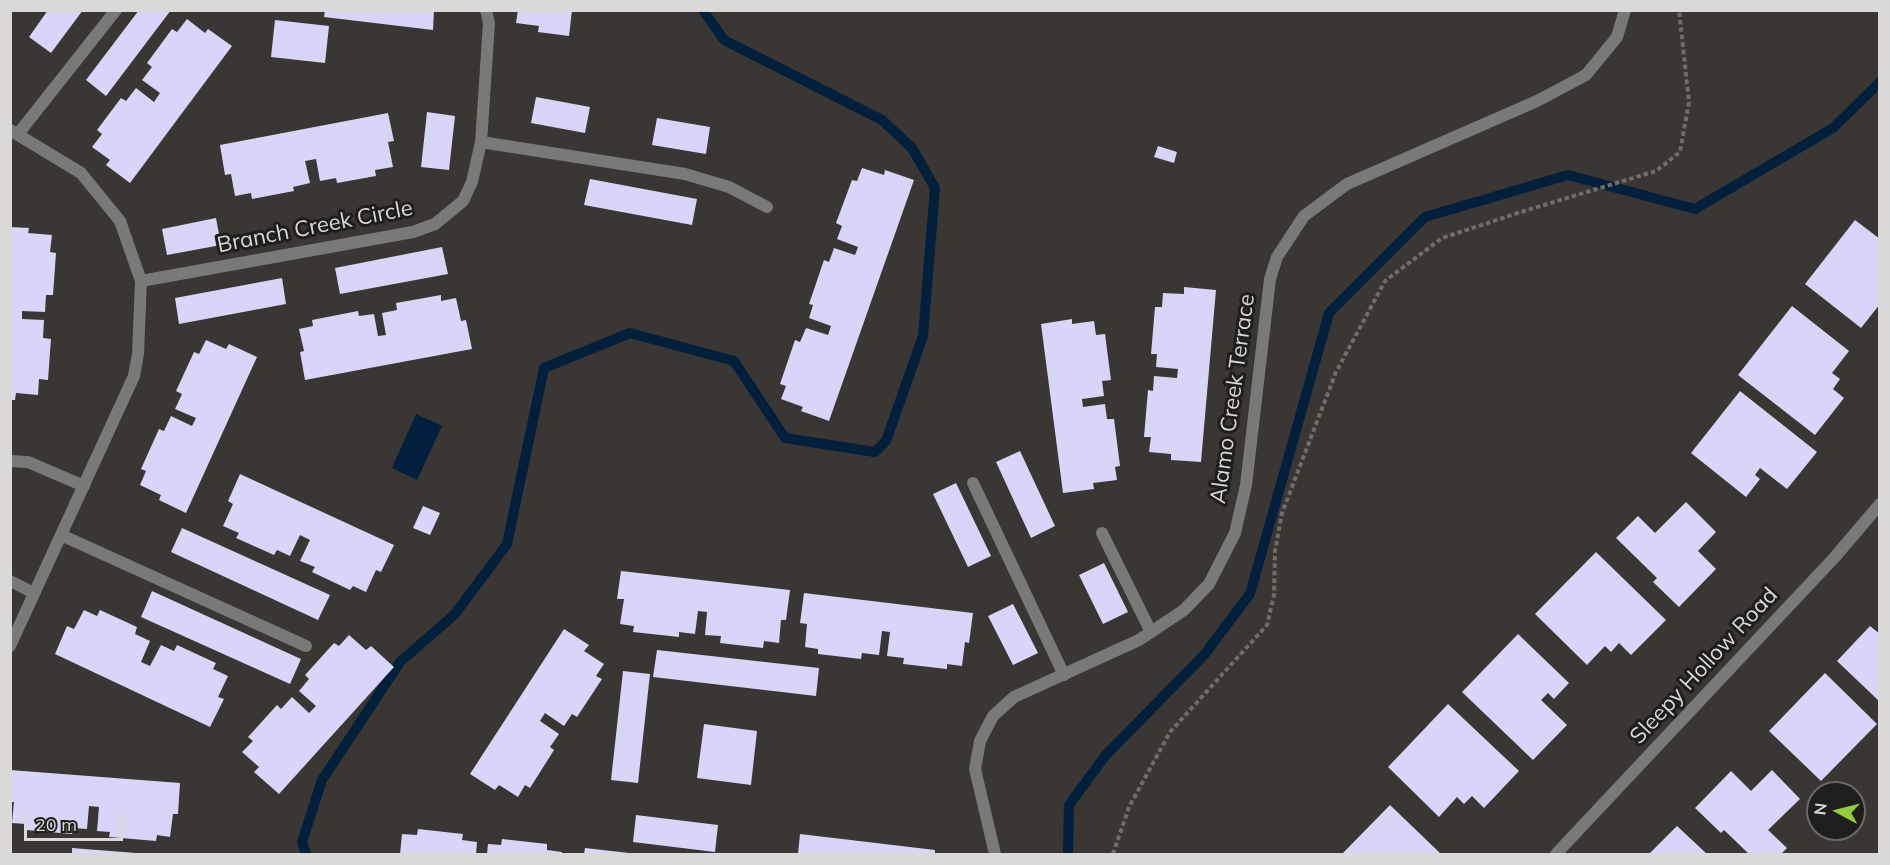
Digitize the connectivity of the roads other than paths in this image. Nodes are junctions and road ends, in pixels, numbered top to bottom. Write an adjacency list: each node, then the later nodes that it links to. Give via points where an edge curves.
1 (116, 10): 4 (street)
2 (486, 10): 5 (street, Branch Creek Circle, via 489,24)
3 (1625, 10): 16 (street, Alamo Creek Terrace, via 1617,37 1586,75 1537,101 1347,184 1304,216 1277,257 1270,279 1246,486 1235,533 1209,584 1184,610)
4 (14, 132): 7 (street, via 81,173 120,221)
5 (481, 142): 6 (street, via 685,174 729,187); 7 (street, Branch Creek Circle, via 472,182 463,201 435,224 413,232)
6 (767, 207)
7 (141, 281): 10 (street, via 134,376)
8 (10, 461): 10 (street, via 28,462)
9 (973, 483): 19 (street)
10 (84, 486): 13 (street)
11 (1880, 504): 21 (street, Sleepy Hollow Road)
12 (1102, 533): 16 (street)
13 (61, 535): 15 (street); 18 (street)
14 (10, 581): 15 (street)
15 (34, 593): 17 (street)
16 (1151, 632): 19 (street, Alamo Creek Terrace)
17 (10, 646)
18 (306, 646)
19 (1064, 675): 20 (street, Alamo Creek Terrace, via 1014,697 993,716 980,741 975,770)
20 (995, 855)
21 (1556, 855)

